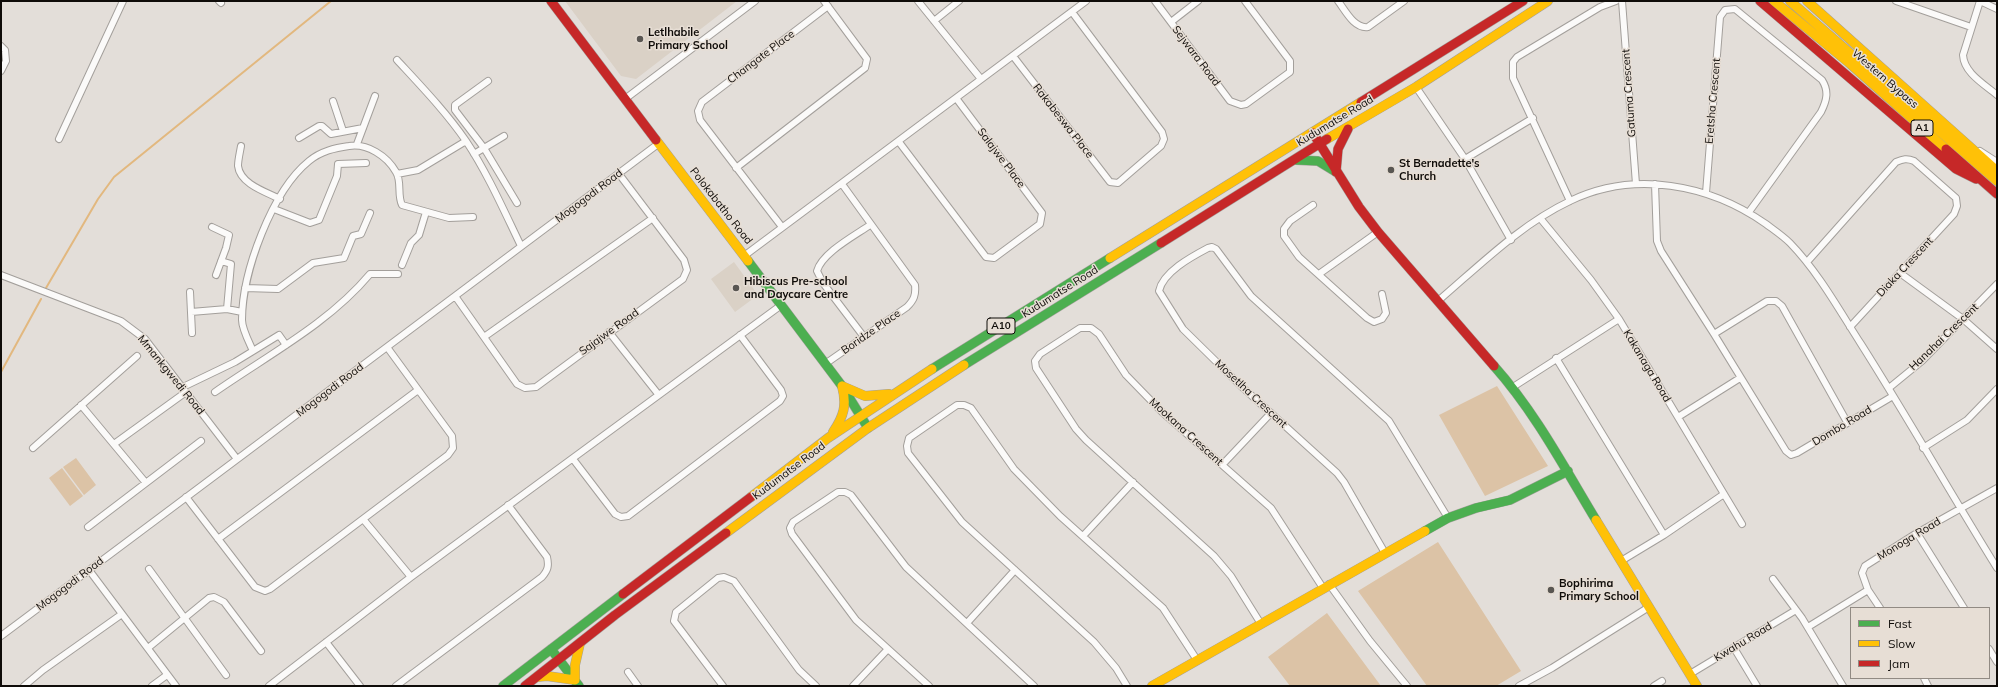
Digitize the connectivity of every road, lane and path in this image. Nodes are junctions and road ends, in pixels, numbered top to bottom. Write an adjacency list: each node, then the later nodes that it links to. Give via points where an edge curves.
1 (123, 1): 47 (street)
2 (551, 1): 37 (main road, Polokabatho Road)
3 (755, 1): 37 (street)
4 (918, 1): 25 (street)
5 (959, 1): 25 (street)
6 (1086, 1): 24 (street)
7 (1155, 1): 26 (street, Sejwara Road)
8 (1198, 1): 26 (street)
9 (1245, 1): 26 (street, Sejwara Road, via 1290,61 1291,67 1290,72 1246,104 1230,101)
10 (1338, 1): 11 (street, via 1355,22 1364,28)
11 (1404, 1)
12 (1523, 1): 44 (main road, Kudumatse Road / A10)
13 (1548, 1): 34 (main road, Kudumatse Road / A10)
14 (1616, 1): 40 (street, via 1593,11 1517,57 1513,62 1513,78)
15 (1622, 1): 69 (street, Gatuma Crescent)
16 (1760, 1): 67 (main road, via 1956,169)
17 (1774, 1): 67 (main road, Western Bypass / A1, via 1848,62)
18 (1790, 1): 66 (main road, Western Bypass / A1)
19 (1807, 1): 53 (main road)
20 (1896, 1): 27 (street)
21 (1980, 1): 23 (street); 27 (street)
22 (826, 4): 61 (street, Changate Place, via 702,102 698,111 700,120); 61 (street, via 867,59 865,68)
23 (1997, 9)
24 (1072, 12): 29 (street); 29 (street, Rakabeswa Place, via 1162,132 1164,139 1161,146 1118,183 1110,182)
25 (934, 21): 32 (street)
26 (1171, 22)
27 (1971, 27): 35 (street, via 1963,61 1969,71)
28 (1, 46): 31 (street, via 5,50 6,61)
29 (1013, 56): 32 (street)
30 (397, 60): 48 (street)
31 (1, 71)
32 (981, 79): 38 (street)
33 (488, 81): 55 (street, via 455,105 455,110)
34 (1416, 87): 41 (main road, Kudumatse Road / A10); 57 (street)
35 (1997, 95)
36 (375, 96): 42 (street)
37 (625, 98): 51 (main road, Polokabatho Road)
38 (956, 98): 49 (street); 49 (street, Salajwe Place, via 1042,213 1040,224 994,258 986,257)
39 (332, 101): 43 (street)
40 (1533, 118): 57 (street); 74 (street)
41 (1353, 123): 52 (main road, Kudumatse Road / A10); 63 (main road, via 1339,145)
42 (363, 128): 43 (street); 50 (street)
43 (343, 131): 46 (street, via 331,134 319,126)
44 (1313, 133): 52 (main road); 134 (main road, Kudumatse Road / A10)
45 (504, 136): 55 (street)
46 (299, 138)
47 (59, 139)
48 (466, 141): 56 (street); 64 (street, via 418,170)
49 (899, 142): 68 (street)
50 (357, 144): 64 (street, via 382,156); 73 (street, via 332,149 309,161)
51 (658, 144): 65 (street, Mogogodi Road); 90 (main road, Polokabatho Road)
52 (1320, 144): 58 (main road, Kudumatse Road / A10); 63 (main road)
53 (1968, 144): 59 (street); 62 (main road)
54 (241, 146): 73 (street, via 238,166 243,177 253,186)
55 (484, 148): 56 (street); 75 (street)
56 (474, 154): 89 (street, via 487,175)
57 (1465, 159): 88 (street)
58 (1293, 161): 63 (main road, via 1320,161); 141 (main road, Kudumatse Road / A10, via 933,384)
59 (1997, 162)
60 (366, 163): 77 (street, via 338,164 337,176 319,220 310,222)
61 (736, 168): 86 (street)
62 (1997, 171)
63 (1336, 172): 87 (main road)
64 (397, 174): 78 (street, via 399,200 402,205)
65 (619, 174): 82 (street, Sajajwe Road); 89 (street, Mogogodi Road)
66 (1997, 181)
67 (1984, 183): 72 (main road, Western Bypass / A1)
68 (842, 184): 84 (street); 86 (street)
69 (1636, 184): 70 (street); 74 (street)
70 (1656, 184): 71 (street); 114 (street, via 1657,241)
71 (1706, 193): 79 (street); 79 (street, Eretsha Crescent, via 1720,18 1725,10 1738,9 1822,80 1827,96 1823,108 1808,132)
72 (1997, 194)
73 (280, 199): 77 (street)
74 (1570, 201): 83 (street)
75 (517, 202)
76 (1313, 205): 96 (street, via 1290,221 1284,228 1284,236 1299,257)
77 (274, 209): 100 (street, via 255,250)
78 (426, 212): 81 (street, via 449,218); 93 (street, via 419,235 411,243)
79 (1749, 212): 92 (street, via 1790,242)
80 (370, 213): 100 (street, via 361,234 353,236 344,258 313,263 278,289)
81 (473, 217)
82 (653, 218): 112 (street, Sajajwe Road, via 684,260 687,270 683,279); 116 (street)
83 (1540, 218): 88 (street); 109 (street, Kakanaga Road)
84 (870, 225): 117 (street, Boridze Place, via 915,285 915,298 907,307); 117 (street, via 825,256 817,271 823,283)
85 (212, 227): 91 (street, via 229,234)
86 (782, 227): 90 (street)
87 (1378, 232): 96 (street); 104 (main road)
88 (1511, 240): 104 (street)
89 (521, 246): 103 (street, Mogogodi Road)
90 (744, 256): 105 (main road, Polokabatho Road)
91 (221, 261): 98 (street); 106 (street, via 231,264)
92 (1807, 262): 94 (street, Diaka Crescent, via 1896,162 1907,158 1914,161 1956,198 1957,206 1954,214); 111 (street)
93 (402, 265)
94 (1900, 273): 110 (street); 111 (street, Diaka Crescent)
95 (398, 274): 118 (street, via 370,274 355,290)
96 (1319, 274): 102 (street, via 1374,322 1382,319 1386,313)
97 (1, 275): 129 (street, Mmankgwedi Road, via 121,321 145,339)
98 (216, 275)
99 (1997, 284): 110 (street, Hanahai Crescent)
100 (245, 288): 108 (street)
101 (190, 292): 107 (street)
102 (1382, 294)
103 (455, 296): 116 (street, Sajajwe Road); 119 (street, Mogogodi Road)
104 (1438, 301): 127 (main road)
105 (780, 306): 115 (street); 124 (main road, Polokabatho Road)
106 (227, 309): 107 (street); 108 (street)
107 (191, 312): 113 (street)
108 (242, 312): 121 (street, via 242,322)
109 (1619, 319): 123 (street); 139 (street, Kakanaga Road)
110 (1963, 319): 120 (street); 128 (street, Hanahai Crescent, via 1922,360)
111 (1850, 328): 128 (street)
112 (609, 332): 116 (street, Sajajwe Road, via 536,387 525,388 517,384); 133 (street)
113 (192, 333)
114 (1714, 334): 125 (street); 140 (street, via 1767,301 1776,301 1782,306)
115 (740, 335): 133 (street); 148 (street, via 781,390 783,396 780,401 628,516 620,517 615,514)
116 (484, 337)
117 (864, 337): 124 (street, Boridze Place)
118 (286, 345): 121 (street, via 279,335); 132 (street)
119 (387, 347): 131 (street); 147 (street, Mogogodi Road)
120 (1997, 349)
121 (253, 351): 129 (street)
122 (137, 356): 136 (street)
123 (1556, 358): 127 (street); 163 (street)
124 (825, 364): 126 (main road, Polokabatho Road)
125 (1740, 378): 139 (street); 140 (street, Dombo Road, via 1782,447 1791,455)
126 (842, 386): 134 (main road, via 865,396); 138 (main road, Polokabatho Road); 142 (main road, via 846,398 844,415)
127 (1513, 387): 150 (main road)
128 (1889, 388): 135 (street)
129 (184, 389): 144 (street); 147 (street, Mmankgwedi Road)
130 (1997, 389): 146 (street, via 1967,420)
131 (418, 390): 159 (street, via 452,436 453,448 448,455); 165 (street)
132 (216, 392)
133 (658, 394): 148 (street)
134 (892, 394): 138 (main road, Kudumatse Road / A10)
135 (1892, 396): 140 (street, Dombo Road); 146 (street)
136 (81, 405): 144 (street); 145 (street)
137 (1271, 412): 149 (street); 158 (street, Mosetlha Crescent, via 1183,329 1159,291 1160,285 1184,261 1212,247 1251,296 1389,421); 166 (street, Mosetlha Crescent, via 1337,473)
138 (861, 416): 141 (main road, Polokabatho Road); 142 (main road, Kudumatse Road / A10)
139 (1678, 417): 154 (street, Kakanaga Road)
140 (1847, 422)
141 (868, 428): 187 (main road, Kudumatse Road / A10)
142 (828, 438): 191 (main road, Kudumatse Road / A10)
143 (201, 441): 152 (street)
144 (114, 444): 152 (street)
145 (33, 448)
146 (1923, 448): 157 (street)
147 (237, 459): 155 (street, Mogogodi Road)
148 (573, 459): 156 (street)
149 (1223, 464): 151 (street, Mookana Crescent, via 1162,412 1126,375 1099,334 1091,328 1080,328 1040,354 1035,361 1036,368 1076,429); 174 (street, Mookana Crescent, via 1271,508)
150 (1568, 470): 158 (main road, via 1510,500); 167 (main road)
151 (1133, 482): 164 (street); 183 (street, via 1214,556 1231,576)
152 (146, 483): 161 (street)
153 (1997, 488): 157 (street, Monoga Road)
154 (1724, 494): 160 (street, Kakanaga Road); 163 (street)
155 (186, 497): 165 (street); 170 (street, Mogogodi Road)
156 (508, 505): 172 (street); 209 (street, via 547,557 547,571)
157 (1960, 508): 162 (street, Monoga Road); 168 (street)
158 (1448, 518): 166 (main road)
159 (363, 519): 165 (street, via 265,592 255,587); 172 (street)
160 (1742, 524)
161 (88, 527)
162 (1917, 533): 175 (street, Monoga Road, via 1865,566 1862,573); 178 (street)
163 (1664, 535): 167 (street)
164 (1083, 536): 171 (street, via 1014,469 971,408 957,405 910,438 906,446 908,452 962,522); 195 (street, via 1163,608)
165 (218, 539)
166 (1385, 553): 174 (main road)
167 (1621, 561): 176 (main road)
168 (1997, 568)
169 (149, 569): 181 (street)
170 (89, 570): 180 (street); 185 (street, Mogogodi Road)
171 (1015, 570): 182 (street); 218 (street, via 1094,642)
172 (411, 577): 186 (street)
173 (1773, 579): 179 (street)
174 (1326, 586): 183 (main road); 220 (street, Mookana Crescent)
175 (1868, 590): 177 (street); 184 (street)
176 (1648, 607): 198 (main road); 221 (street)
177 (1879, 607)
178 (1963, 607)
179 (1796, 610): 184 (street); 189 (street, Kwahu Road)
180 (122, 614): 188 (street); 204 (street)
181 (184, 618): 188 (street); 192 (street, via 208,598 220,599); 200 (street)
182 (967, 623): 190 (street, via 906,567 851,495 838,492 793,522 790,528 856,620); 217 (street)
183 (1261, 624): 195 (main road)
184 (1808, 627): 225 (street)
185 (1, 636)
186 (326, 642): 207 (street); 208 (street)
187 (580, 643): 194 (main road, Kudumatse Road / A10); 203 (main road, via 575,665)
188 (148, 648): 199 (street)
189 (1734, 648): 198 (street, Kwahu Road); 224 (street)
190 (888, 649): 215 (street); 216 (street)
191 (551, 650): 194 (main road); 210 (main road, Kudumatse Road / A10)
192 (261, 651)
193 (1990, 651): 196 (street)
194 (558, 660): 201 (main road, Kudumatse Road / A10); 203 (main road)
195 (1197, 660): 219 (main road)
196 (1997, 662)
197 (628, 672): 212 (street)
198 (1690, 674): 223 (main road)
199 (167, 675): 205 (street); 206 (street)
200 (226, 675)
201 (537, 677): 203 (main road, via 547,676); 211 (main road, Kudumatse Road / A10)
202 (1662, 681): 222 (street)
203 (577, 683)
204 (24, 686)
205 (152, 686)
206 (176, 686)
207 (270, 686)
208 (360, 686)
209 (396, 686)
210 (503, 686)
211 (524, 686)
212 (638, 686)
213 (723, 686): 214 (street, via 674,621 676,612 718,578 724,577 734,581 790,658)
214 (816, 686)
215 (853, 686)
216 (929, 686)
217 (1034, 686)
218 (1127, 686)
219 (1152, 686)
220 (1407, 686)
221 (1519, 686)
222 (1654, 686)
223 (1697, 686)
224 (1757, 686)
225 (1843, 686)

